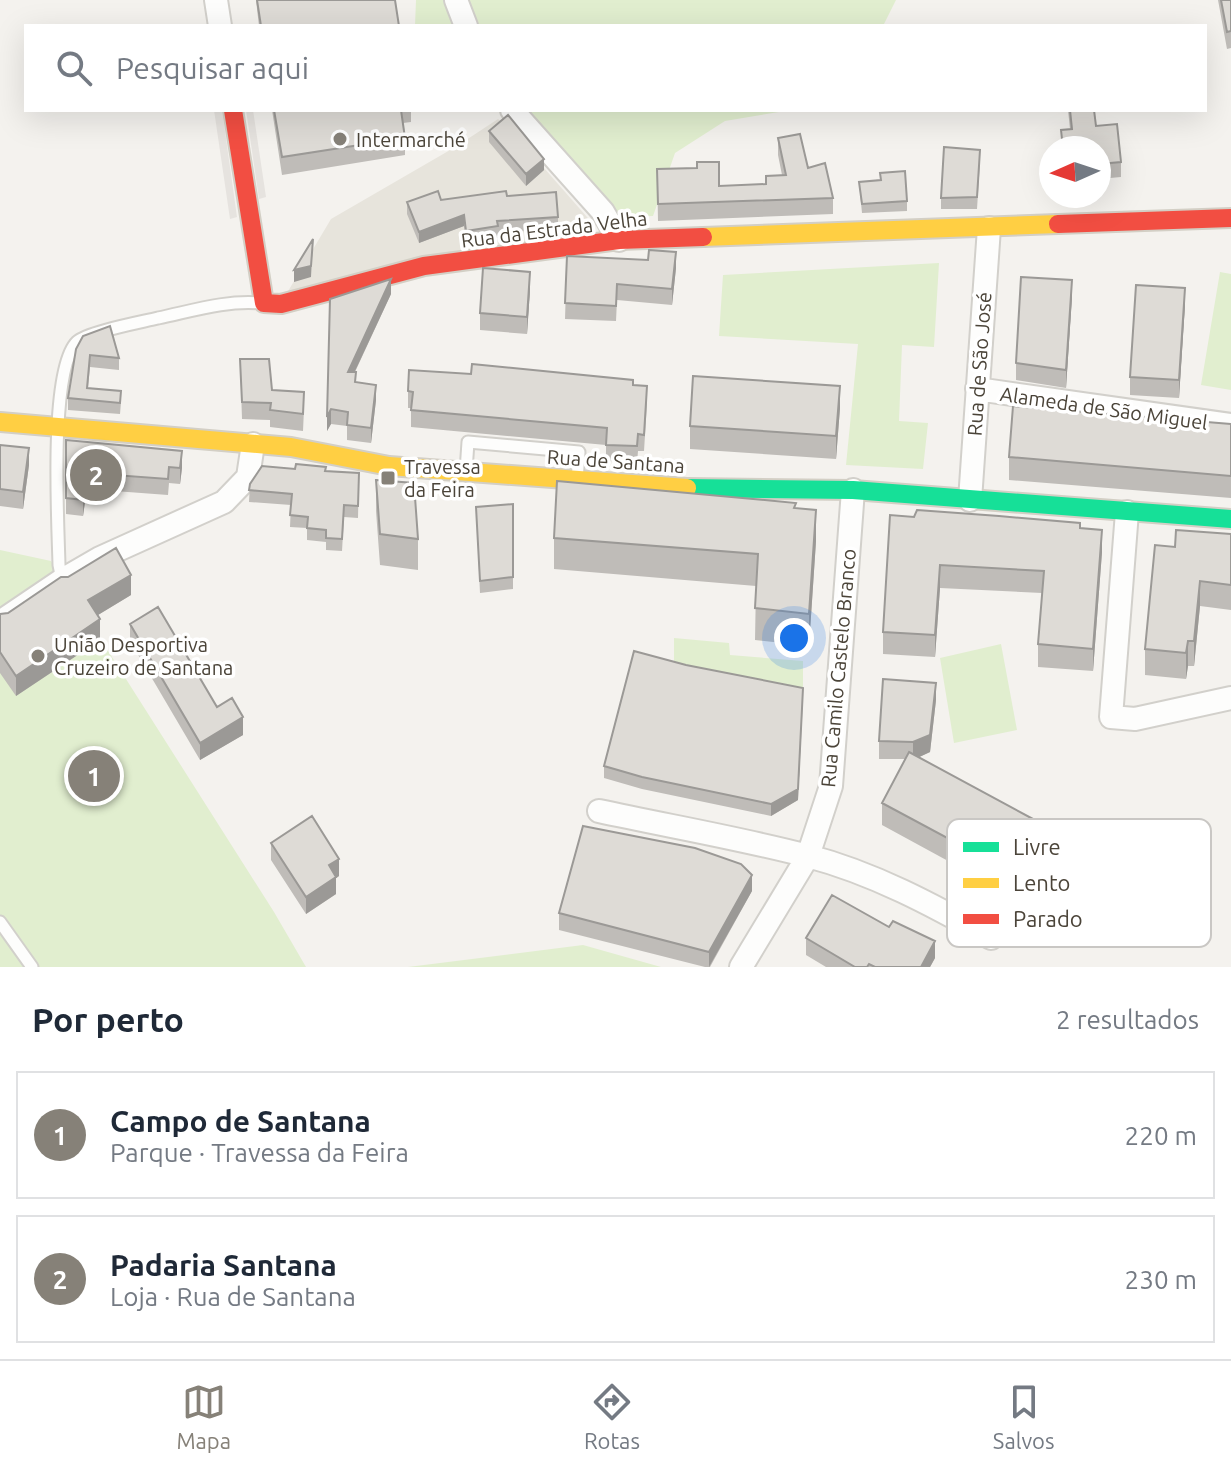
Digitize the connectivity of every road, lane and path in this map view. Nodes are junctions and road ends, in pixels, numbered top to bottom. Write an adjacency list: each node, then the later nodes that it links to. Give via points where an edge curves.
1 (216, 0): 3 (street)
2 (456, 0): 4 (street)
3 (220, 24)
4 (465, 24)
5 (233, 112): 10 (main road)
6 (514, 112): 9 (street, via 603,212)
7 (1231, 218): 8 (main road, Rua da Estrada Velha)
8 (989, 228): 9 (main road, Rua da Estrada Velha); 11 (street, Rua de São José)
9 (619, 240): 10 (main road, Rua da Estrada Velha, via 424,266 281,304)
10 (264, 303): 14 (lane, Rua da Estrada Velha, via 241,301 80,339 63,378)
11 (977, 389): 13 (street, Alameda de São Miguel); 19 (street, Rua de São José)
12 (0, 422): 14 (main road, Rua de Santana)
13 (1231, 425)
14 (57, 427): 15 (main road, Rua de Santana); 22 (lane)
15 (253, 444): 16 (main road, Rua de Santana, via 389,466); 22 (street, via 248,477 224,502 131,542)
16 (466, 472): 17 (main road, Rua de Santana); 17 (lane, via 468,442 563,450 579,452)
17 (577, 482): 18 (main road, Rua de Santana)
18 (853, 490): 19 (main road, Rua de Santana); 26 (street, Rua Camilo Castelo Branco, via 831,786)
19 (970, 500): 20 (main road, Rua de Santana)
20 (1127, 512): 21 (main road, Rua de Santana); 24 (street, via 1111,717 1135,719)
21 (1231, 519)
22 (62, 580): 23 (street)
23 (0, 622)
24 (1231, 698)
25 (599, 811): 26 (street)
26 (808, 856): 27 (street); 30 (street, Rua Camilo Castelo Branco)
27 (947, 913)
28 (0, 922): 29 (lane)
29 (32, 967)
30 (741, 967)

